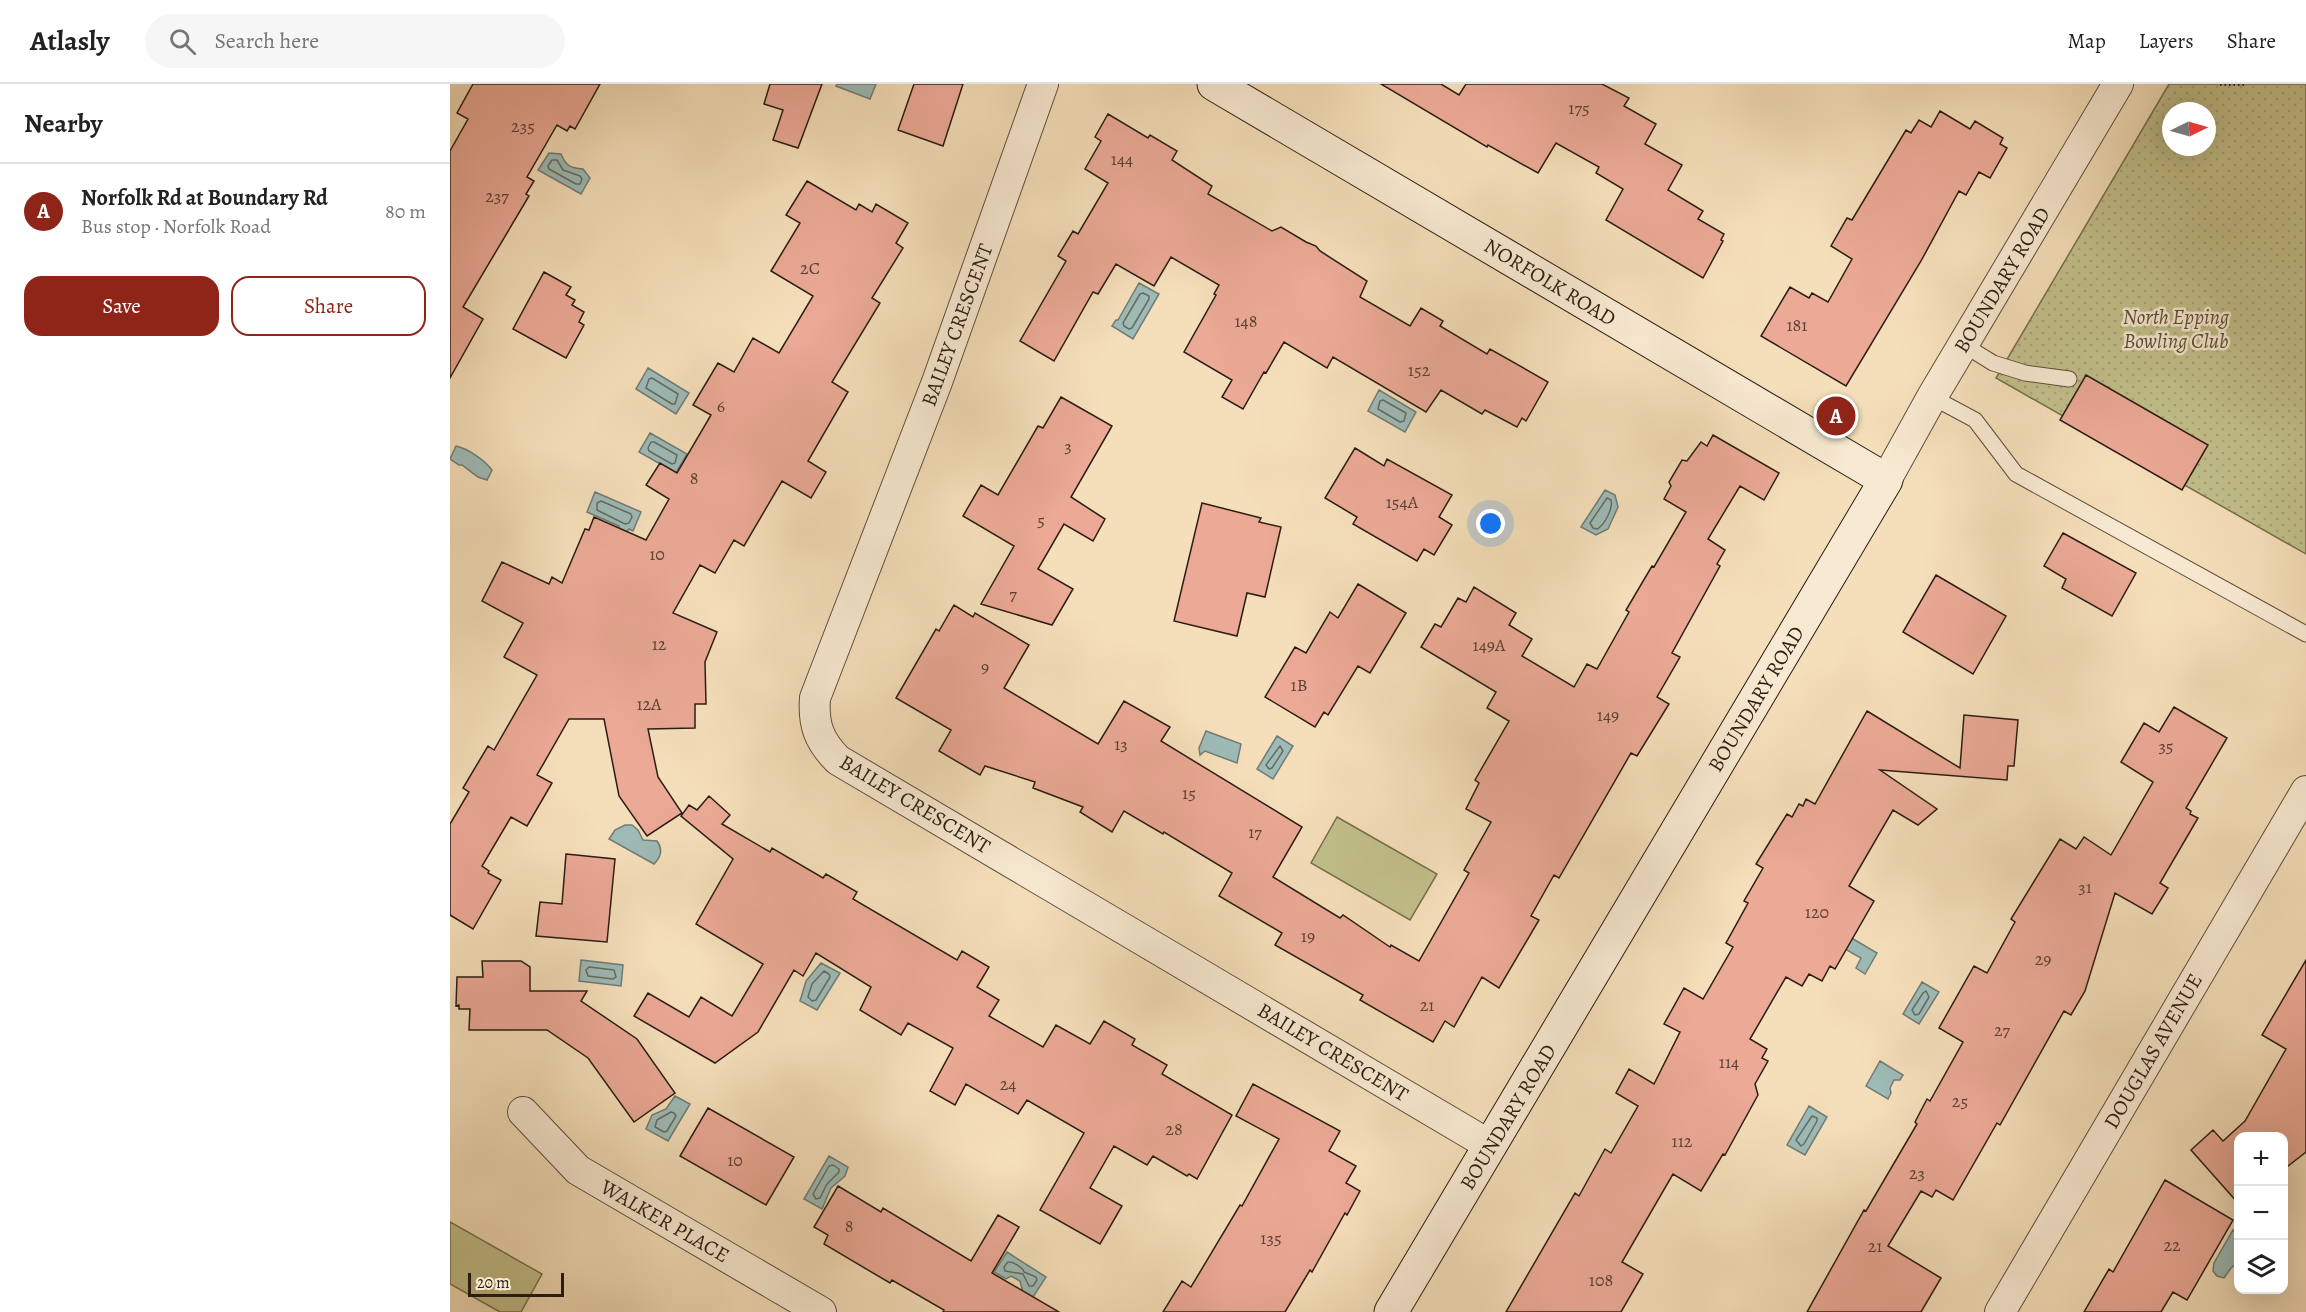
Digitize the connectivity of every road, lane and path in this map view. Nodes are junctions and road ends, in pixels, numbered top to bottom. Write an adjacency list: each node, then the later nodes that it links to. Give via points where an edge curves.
1 (1043, 84): 13 (street, BAILEY CRESCENT, via 937,382 815,698 813,716 817,732 838,760)
2 (1214, 84): 9 (street, NORFOLK ROAD)
3 (2118, 84): 6 (street, BOUNDARY ROAD)
4 (2220, 84): 5 (path)
5 (2247, 84)
6 (1964, 345): 7 (lane, via 1993,363 2025,373); 8 (street, BOUNDARY ROAD)
7 (2069, 379)
8 (1932, 397): 9 (street, BOUNDARY ROAD); 10 (lane, via 1975,420 2016,474)
9 (1886, 480): 13 (street, BOUNDARY ROAD)
10 (2306, 634)
11 (2306, 791): 16 (street, DOUGLAS AVENUE)
12 (523, 1112): 14 (street, WALKER PLACE, via 578,1170)
13 (1491, 1146): 15 (street, BOUNDARY ROAD)
14 (821, 1312)
15 (1391, 1312)
16 (2000, 1312)

